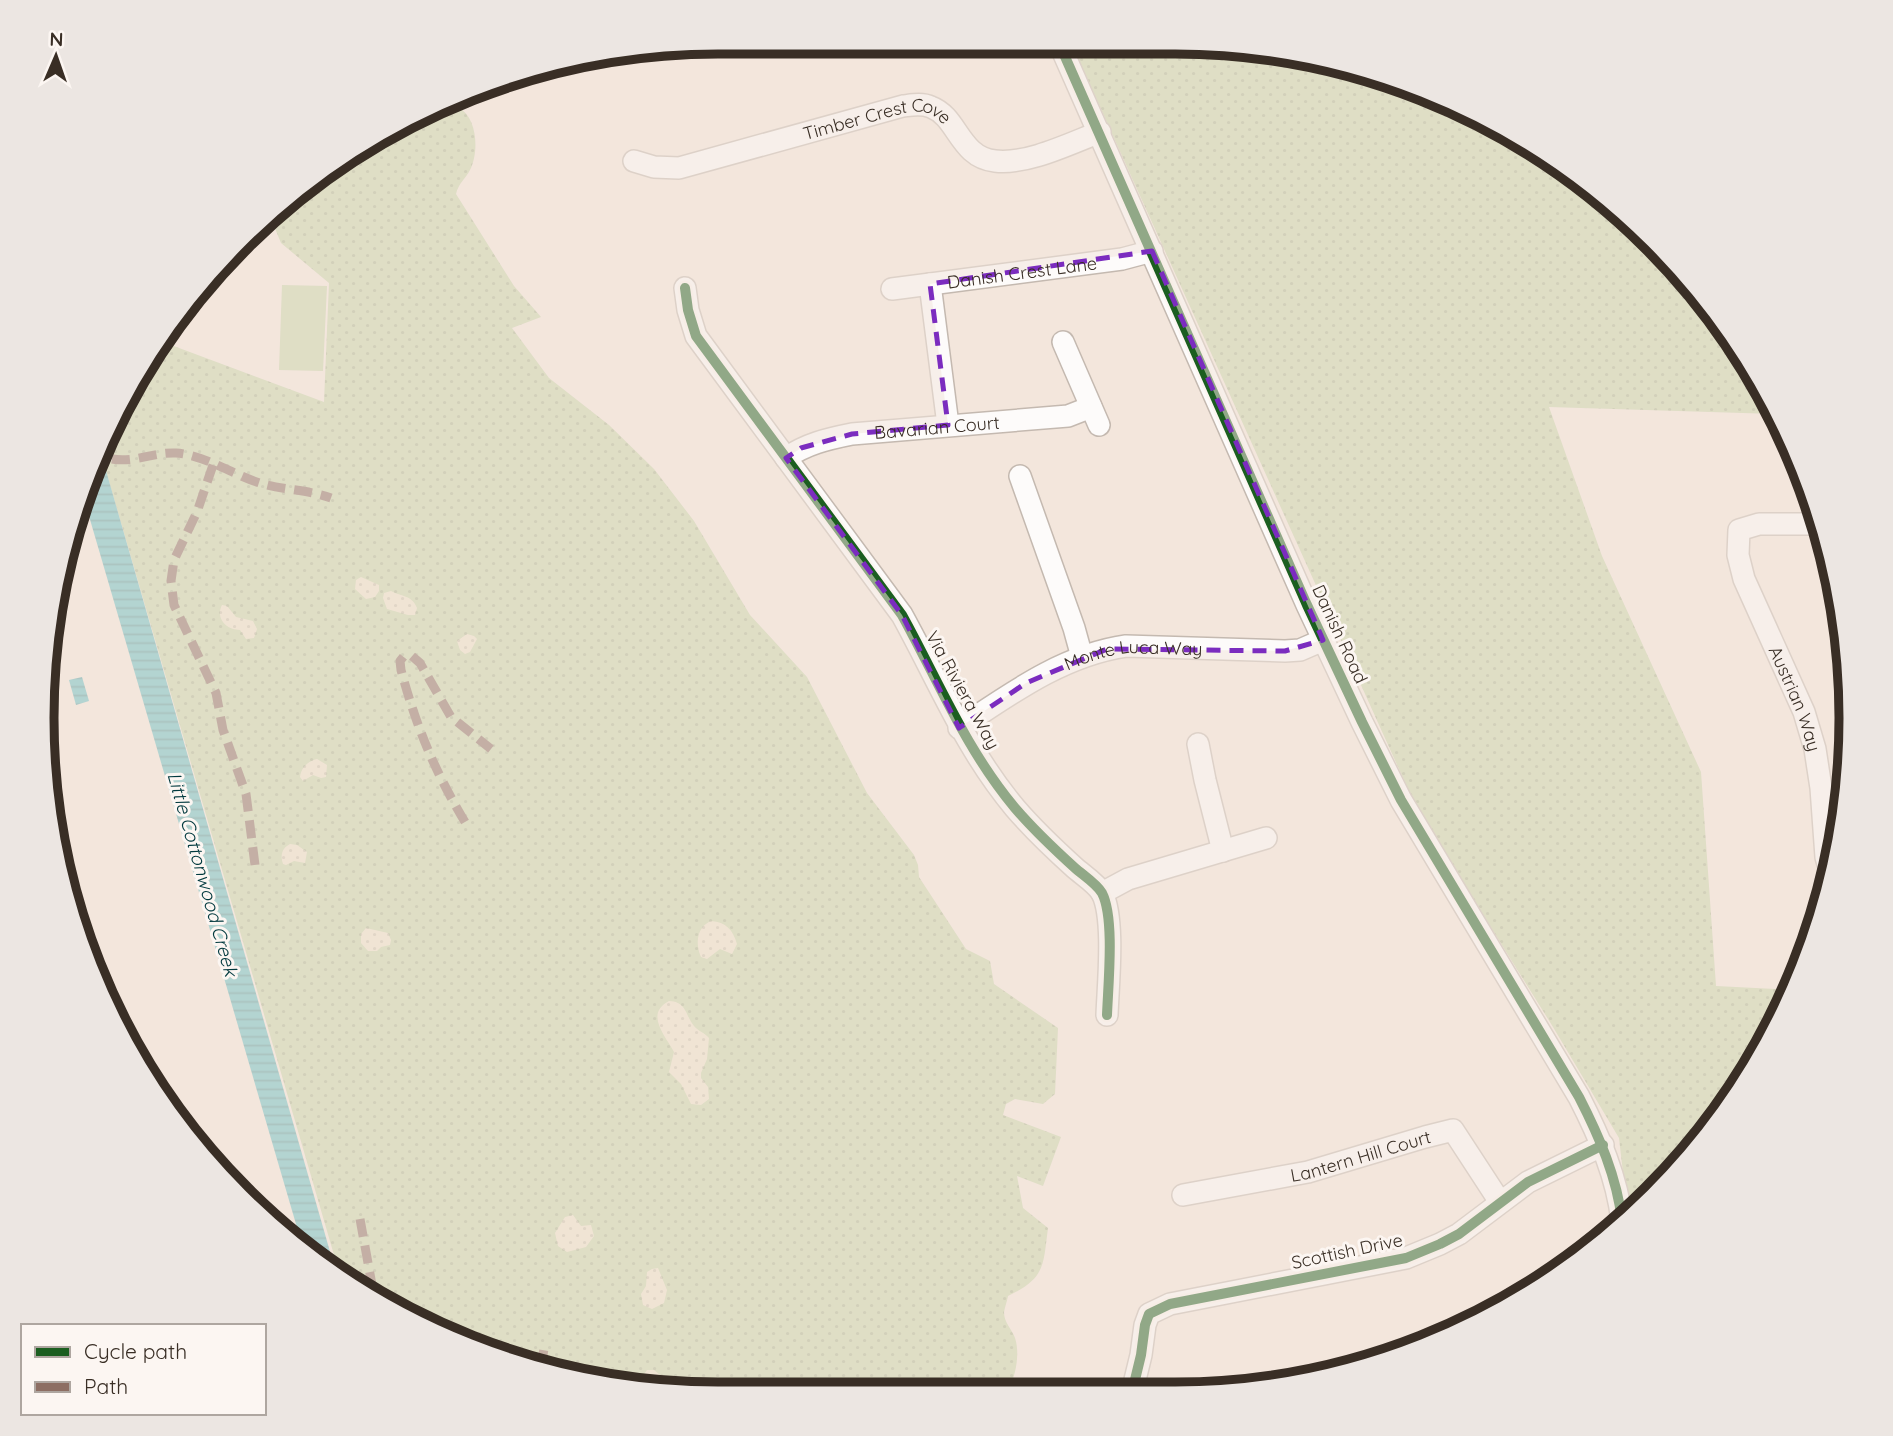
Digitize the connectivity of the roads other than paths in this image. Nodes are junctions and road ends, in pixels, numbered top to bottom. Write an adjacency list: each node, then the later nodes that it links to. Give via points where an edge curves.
1 (1064, 54): 2 (street, Danish Road)
2 (1100, 132): 3 (street, Timber Crest Cove, via 1044,153 995,161 975,155 945,118 932,107 917,104 679,168); 4 (street, Danish Road)
3 (634, 160)
4 (1152, 251): 5 (street, Danish Crest Lane, via 1122,259); 13 (street, Danish Road)
5 (930, 284): 7 (street, Danish Crest Lane); 9 (street)
6 (685, 288): 10 (street, Via Riviera Way, via 696,336)
7 (892, 289)
8 (1063, 342): 9 (street, Bavarian Court, via 1095,416)
9 (948, 425): 10 (street, Bavarian Court, via 824,439)
10 (786, 458): 15 (street, Via Riviera Way, via 902,615)
11 (1020, 477): 14 (street)
12 (1810, 524): 18 (street, Austrian Way, via 1759,524 1739,530 1738,555 1815,749)
13 (1323, 640): 14 (street, Monte Luca Way, via 1285,652 1126,646); 22 (street, Danish Road, via 1401,800 1579,1097)
14 (1082, 657): 15 (street, Monte Luca Way, via 1026,683)
15 (959, 728): 20 (street, Via Riviera Way, via 1014,807)
16 (1198, 744): 19 (street)
17 (1266, 838): 19 (street)
18 (1825, 849)
19 (1223, 851): 20 (street, via 1128,879)
20 (1102, 893): 21 (street, via 1110,927)
21 (1107, 1015)
22 (1603, 1145): 24 (street, Scottish Drive, via 1528,1182); 25 (street, Danish Road)
23 (1183, 1195): 24 (street, Lantern Hill Court, via 1318,1170 1453,1130)
24 (1500, 1202): 26 (street, Scottish Drive, via 1459,1234 1406,1258 1170,1304 1149,1314)
25 (1621, 1209)
26 (1134, 1382)

